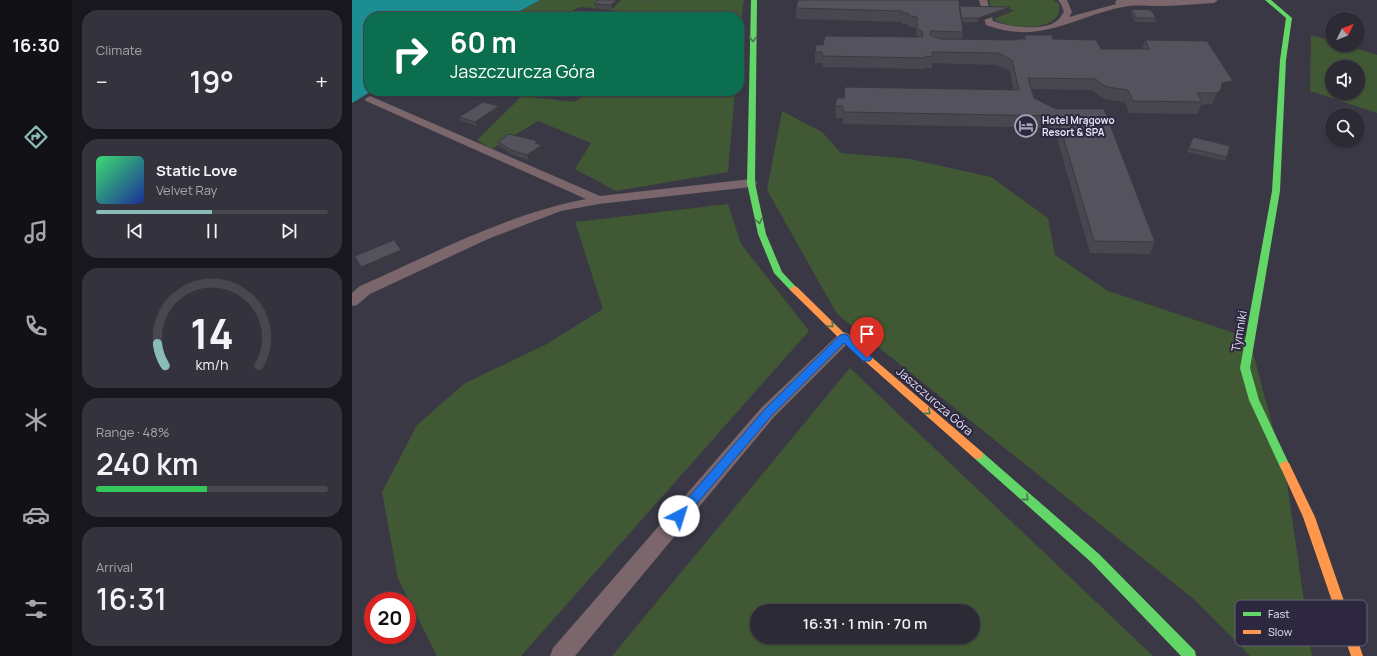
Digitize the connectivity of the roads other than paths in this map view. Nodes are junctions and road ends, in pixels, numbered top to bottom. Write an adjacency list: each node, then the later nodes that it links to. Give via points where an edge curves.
1 (754, 0): 12 (street, Jaszczurcza Góra, one-way to 12)
2 (983, 0): 10 (lane, via 989,24 999,27 1024,31)
3 (1062, 0): 10 (lane, via 1068,12)
4 (1108, 0): 8 (lane)
5 (1214, 0): 7 (lane)
6 (1268, 0): 16 (street, Tymniki, via 1289,18 1276,192 1245,368 1254,400 1310,517)
7 (1181, 1): 8 (lane); 9 (lane)
8 (1129, 3): 10 (lane)
9 (1183, 12)
10 (1062, 22)
11 (370, 99): 13 (lane)
12 (751, 183): 13 (lane); 15 (street, Jaszczurcza Góra, one-way to 15, via 762,234 778,273)
13 (599, 200): 14 (lane, via 558,208 483,236 365,290)
14 (352, 300)
15 (844, 338): 18 (lane, via 768,412); 19 (street, Jaszczurcza Góra, one-way to 19, via 1094,558)
16 (1338, 600)
17 (1354, 646): 20 (street, Tymniki)
18 (561, 656)
19 (1190, 656)
20 (1357, 656)

